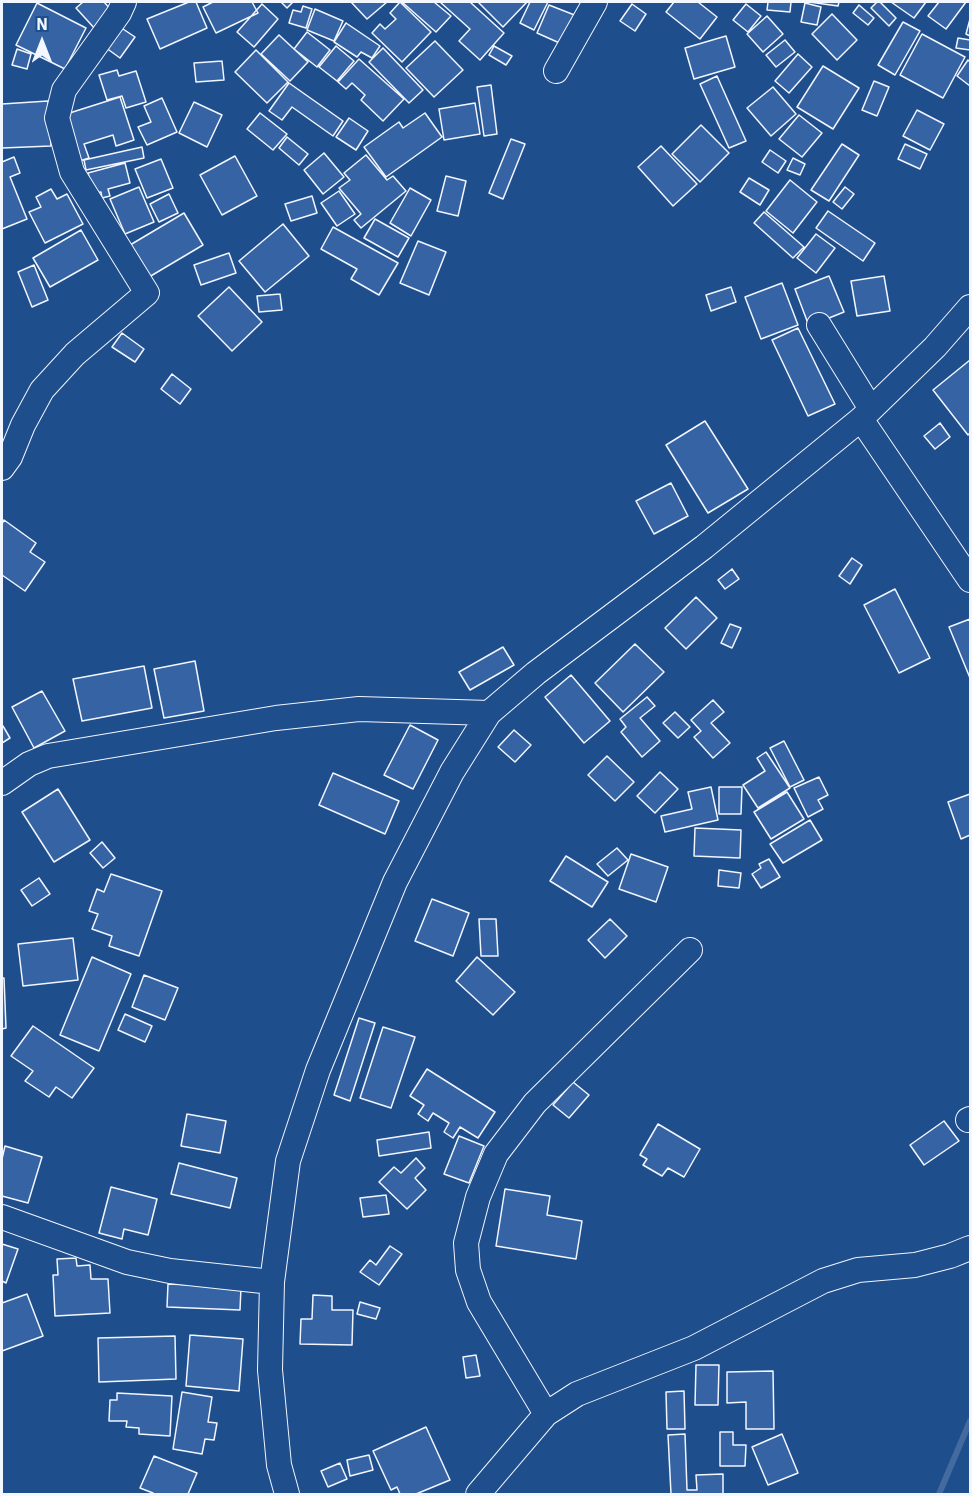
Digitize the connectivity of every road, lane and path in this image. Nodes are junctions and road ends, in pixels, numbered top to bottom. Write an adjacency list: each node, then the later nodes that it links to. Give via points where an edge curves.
1 (596, 2): 3 (street)
2 (130, 4): 7 (street, via 119,13 64,90 57,118 72,172 147,293 75,354 42,390)
3 (556, 71)
4 (970, 307): 6 (street)
5 (819, 326): 6 (street)
6 (866, 414): 8 (street); 9 (street, via 704,547)
7 (2, 468)
8 (970, 580)
9 (489, 713): 10 (street, via 359,709 276,718 48,756 28,764); 14 (street, via 452,772 395,882 318,1070 288,1161)
10 (2, 783)
11 (690, 950): 15 (street, via 535,1103 496,1154 478,1197 466,1243 468,1270 480,1302)
12 (2, 1217): 14 (street, via 126,1262)
13 (970, 1248): 15 (street, via 915,1265 858,1270 823,1281 694,1348 578,1394)
14 (272, 1282): 16 (street, via 270,1370 279,1465)
15 (546, 1414): 17 (street)
16 (287, 1494)
17 (478, 1494)

